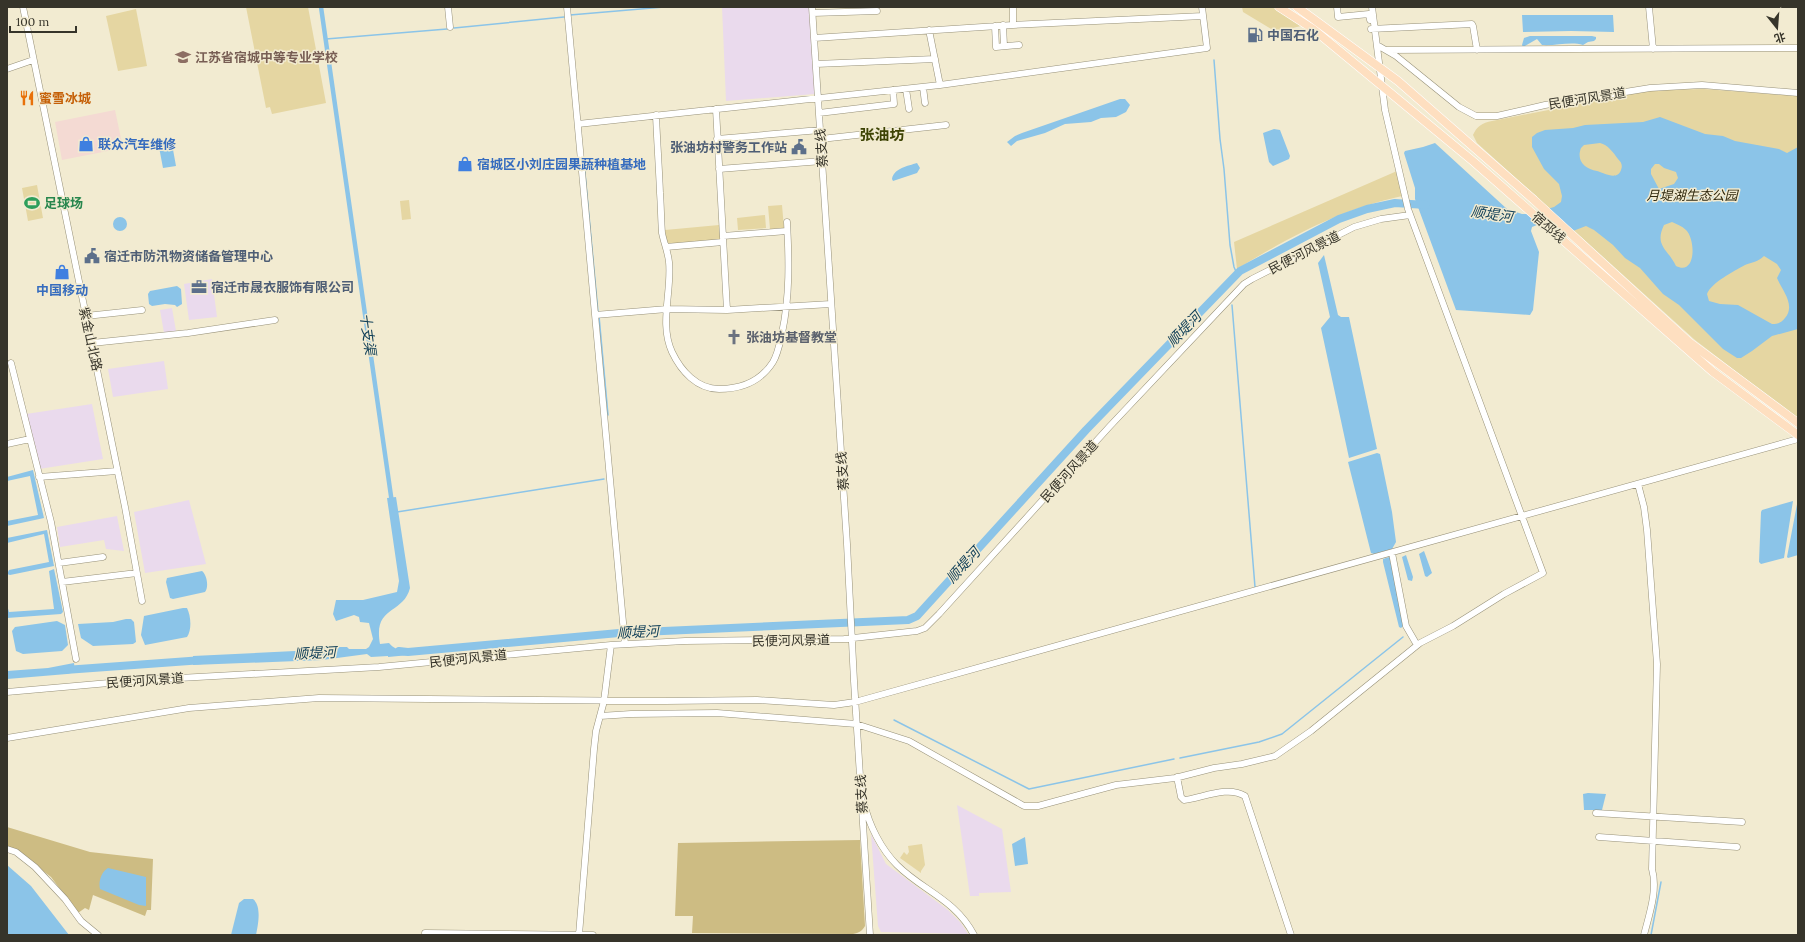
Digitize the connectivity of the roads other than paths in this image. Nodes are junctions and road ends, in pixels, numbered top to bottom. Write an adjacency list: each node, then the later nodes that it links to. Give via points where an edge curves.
1 (23, 7): 29 (street, 紫金山北路)
2 (448, 7): 17 (street)
3 (567, 7): 45 (street)
4 (1013, 7): 15 (street)
5 (1202, 7): 13 (street)
6 (1279, 7): 34 (main road, 宿邳线, via 1313,29)
7 (1297, 7): 31 (main road, 宿邳线)
8 (1337, 7): 18 (street, via 1338,17 1369,14 1371,29)
9 (1372, 7): 18 (street)
10 (1649, 7): 25 (street)
11 (813, 10): 12 (street); 20 (street, 蔡支线)
12 (878, 11)
13 (1202, 16): 15 (street); 33 (street, via 1207,48)
14 (1003, 25): 15 (street); 16 (street); 23 (street)
15 (1014, 25)
16 (995, 26): 19 (street); 23 (street, via 996,47)
17 (450, 27)
18 (1374, 29): 22 (street); 27 (street, via 1472,24)
19 (929, 30): 20 (street); 28 (street)
20 (814, 38): 30 (street, 蔡支线)
21 (1020, 45): 23 (street)
22 (1377, 45): 26 (street, 民便河风景道); 31 (street)
23 (1004, 46)
24 (1798, 48): 25 (street)
25 (1653, 49): 27 (street)
26 (1385, 50): 27 (street); 38 (street, 民便河风景道, via 1459,107 1476,116 1488,117 1650,88 1702,85)
27 (1477, 50)
28 (935, 58): 30 (street); 33 (street)
29 (33, 60): 32 (street); 63 (street, 紫金山北路)
30 (816, 64): 39 (street, 蔡支线)
31 (1380, 67): 34 (street); 67 (main road, 宿邳线, via 1568,231 1689,342)
32 (7, 69)
33 (940, 85): 35 (street)
34 (1382, 86): 52 (street, via 1389,130); 68 (main road, 宿邳线, via 1526,207 1713,372)
35 (923, 87): 36 (street); 40 (street)
36 (906, 89): 37 (street); 42 (street)
37 (893, 90): 39 (street); 43 (street, via 894,104)
38 (1798, 93)
39 (818, 98): 41 (street); 43 (street, 蔡支线)
40 (925, 103)
41 (716, 109): 44 (street); 48 (street)
42 (909, 109)
43 (819, 113): 47 (street, 蔡支线)
44 (656, 115): 45 (street); 56 (street, via 662,234)
45 (580, 123): 62 (street)
46 (946, 125): 49 (street)
47 (820, 130): 48 (street); 49 (street, 蔡支线)
48 (717, 139): 51 (street)
49 (821, 139): 50 (street, 蔡支线)
50 (822, 161): 51 (street); 57 (street, 蔡支线)
51 (719, 169): 55 (street)
52 (1409, 212): 75 (street); 82 (street, 民便河风景道, via 1354,227 1244,284 924,628 917,631)
53 (787, 222): 54 (street)
54 (787, 231): 55 (street); 58 (street)
55 (723, 239): 56 (street); 61 (street)
56 (666, 247): 59 (street, via 669,264)
57 (831, 304): 58 (street); 82 (street, 蔡支线)
58 (787, 308): 59 (street, via 780,345 774,361 755,381 726,389 705,388 684,372 669,343); 61 (street)
59 (667, 309): 61 (street); 62 (street)
60 (142, 310): 63 (street)
61 (728, 310)
62 (597, 315): 83 (street)
63 (86, 316): 65 (street, 紫金山北路)
64 (275, 320): 65 (street)
65 (92, 343): 72 (street, 紫金山北路)
66 (11, 364): 69 (street)
67 (1798, 423)
68 (1798, 434)
69 (30, 439): 71 (street); 73 (street)
70 (1798, 439): 74 (street)
71 (7, 444)
72 (118, 470): 73 (street); 79 (street, 紫金山北路)
73 (40, 477): 78 (street)
74 (1638, 484): 75 (street); 96 (street, via 1647,530 1657,664)
75 (1522, 516): 76 (street); 84 (street, via 1543,573)
76 (1392, 553): 84 (street, via 1406,626); 89 (street)
77 (103, 557): 78 (street)
78 (59, 563): 80 (street)
79 (137, 573): 80 (street); 81 (street, 紫金山北路)
80 (62, 582): 86 (street)
81 (142, 600)
82 (852, 638): 83 (street, 民便河风景道, via 823,641); 89 (street, 蔡支线)
83 (625, 642): 85 (street, 民便河风景道)
84 (1417, 644): 93 (street, via 1311,731 1275,756)
85 (611, 645): 87 (street, 民便河风景道, via 379,667 143,680); 88 (street)
86 (76, 659)
87 (7, 692)
88 (604, 701): 89 (street, via 757,700 834,705); 90 (street); 92 (street, via 319,698 189,708)
89 (855, 702): 91 (street, 蔡支线)
90 (600, 716): 91 (street, via 717,713); 104 (street, via 594,749)
91 (856, 724): 93 (street, via 909,741 1024,806 1038,806 1116,785); 94 (street, 蔡支线)
92 (7, 738)
93 (1177, 777): 108 (street, via 1184,800 1223,792 1235,792 1245,796)
94 (860, 788): 106 (street, 蔡支线); 107 (street, via 871,826 889,855 903,871 956,911)
95 (1596, 813): 96 (street)
96 (1653, 816): 97 (street); 99 (street)
97 (1742, 822)
98 (1599, 837): 99 (street)
99 (1652, 840): 100 (street); 109 (street, via 1653,894)
100 (1737, 847)
101 (7, 849): 103 (street, via 16,852 35,867 65,899 81,921)
102 (425, 933): 104 (street)
103 (98, 935)
104 (579, 935): 105 (street)
105 (593, 935)
106 (870, 935)
107 (974, 935)
108 (1291, 935)
109 (1644, 935)

